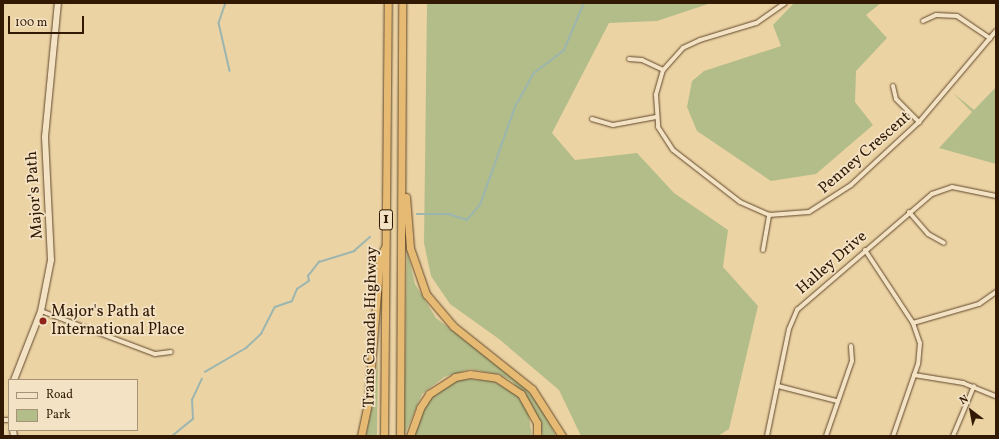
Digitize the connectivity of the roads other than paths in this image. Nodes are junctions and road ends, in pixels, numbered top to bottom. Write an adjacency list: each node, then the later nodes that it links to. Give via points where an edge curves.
1 (58, 3): 23 (street, Major's Path, via 45,137 52,244)
2 (388, 3): 19 (highway, Trans Canada Highway / 1)
3 (402, 3): 14 (highway, Trans Canada Highway / 1)
4 (786, 3): 9 (street, Penney Crescent, via 756,24 692,43)
5 (923, 21): 7 (street, via 936,15 957,16)
6 (996, 31): 7 (street, Penney Crescent)
7 (990, 38): 13 (street, Penney Crescent)
8 (628, 59): 9 (street, via 642,60)
9 (663, 70): 11 (street, Penney Crescent, via 657,88)
10 (893, 86): 13 (street, via 896,100)
11 (656, 117): 12 (street, via 613,125); 17 (street, Penney Crescent, via 663,136 680,158 740,202)
12 (592, 120)
13 (919, 122): 17 (street, Penney Crescent, via 832,200 796,215)
14 (402, 144): 35 (highway, Trans Canada Highway / 1); 38 (highway, via 410,248 426,294 453,326 532,389)
15 (996, 196): 16 (street, Halley Drive, via 952,187 932,194)
16 (909, 212): 18 (street, via 928,234); 21 (street, Halley Drive)
17 (769, 215): 20 (street)
18 (944, 243)
19 (386, 245): 33 (highway, via 380,257 368,403); 34 (highway, Trans Canada Highway / 1)
20 (763, 250)
21 (865, 250): 24 (street); 29 (street, Halley Drive, via 797,310 789,329)
22 (996, 292): 24 (street, via 979,304)
23 (41, 311): 26 (street, via 155,354); 28 (street, Major's Path)
24 (912, 323): 27 (street, via 921,353)
25 (851, 346): 32 (street, via 852,361)
26 (172, 352)
27 (914, 375): 30 (street); 41 (street)
28 (14, 379)
29 (778, 386): 32 (street); 39 (street, Halley Drive)
30 (974, 386): 31 (street); 42 (street)
31 (996, 396)
32 (837, 401): 40 (street)
33 (361, 436)
34 (384, 436)
35 (400, 436)
36 (410, 436): 37 (highway, via 420,408 429,394 455,377 470,374 496,378 521,394 537,423)
37 (537, 436)
38 (562, 436)
39 (766, 436)
40 (826, 436)
41 (893, 436)
42 (953, 436)

